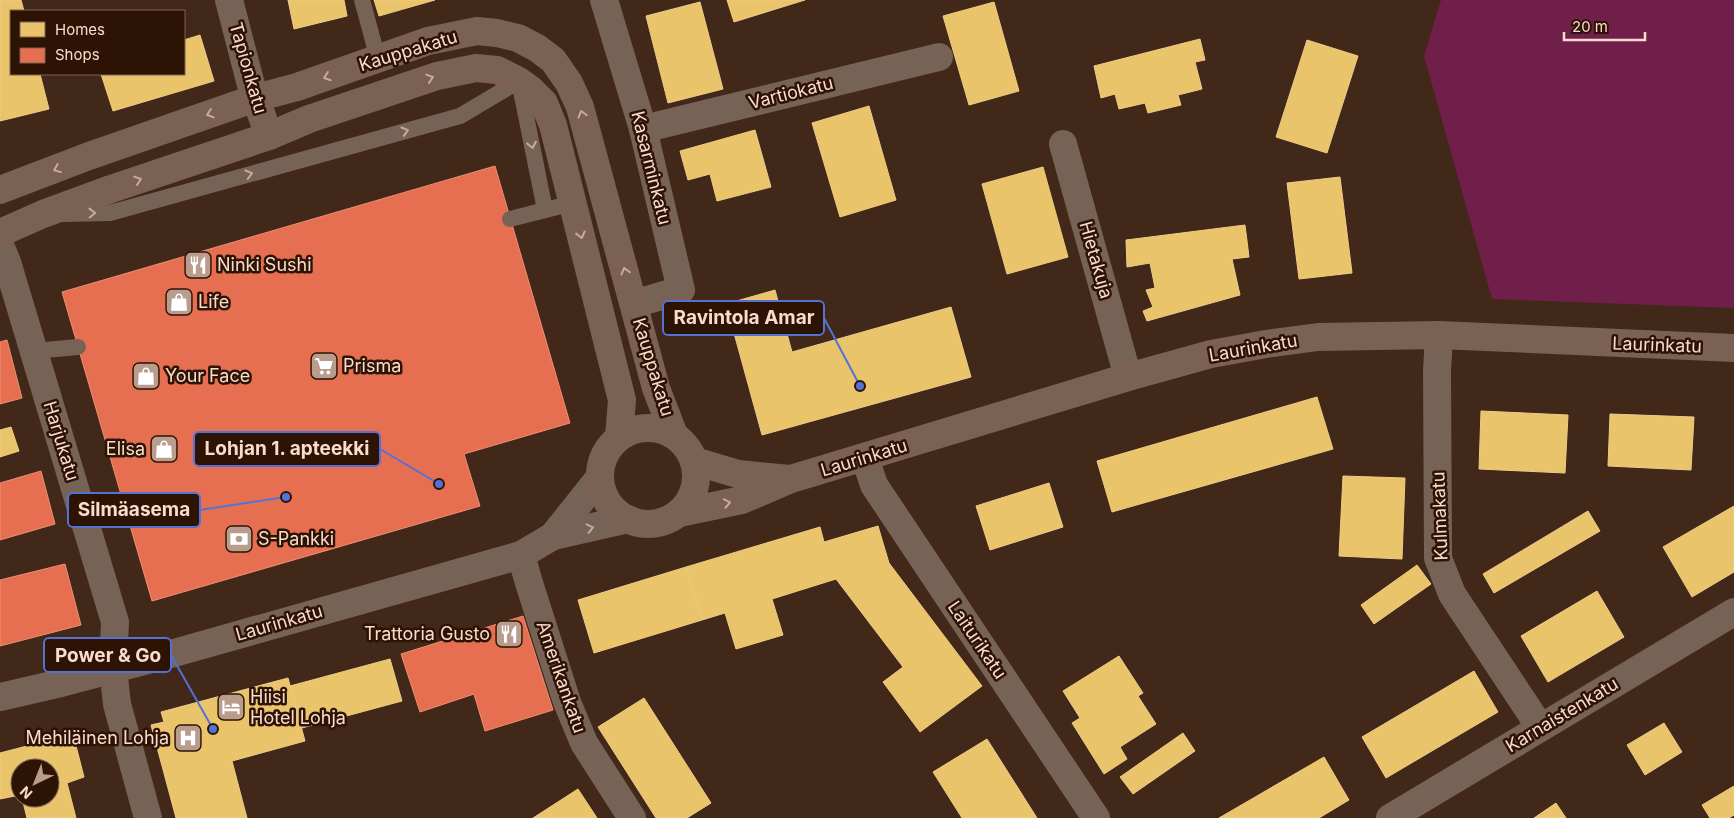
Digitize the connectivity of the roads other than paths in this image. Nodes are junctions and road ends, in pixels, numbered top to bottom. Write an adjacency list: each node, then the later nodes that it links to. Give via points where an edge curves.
1 (229, 0): 7 (street, Tapionkatu)
2 (362, 0): 5 (lane)
3 (604, 0): 8 (street, Kasarminkatu)
4 (939, 57): 8 (street, Vartiokatu)
5 (378, 58): 7 (main road, Kauppakatu, one-way to 7); 18 (main road, Kauppakatu, one-way to 5, via 580,107 553,60 518,38 477,31 428,41)
6 (519, 80): 9 (main road, Kauppakatu, one-way to 6, via 436,76 476,68 496,70); 12 (main road, Kauppakatu, via 544,103 553,125); 13 (lane, one-way to 13); 14 (lane, Kauppakatu, one-way to 6, via 110,213 460,116)
7 (256, 98): 9 (street, Tapionkatu); 11 (main road, Kauppakatu, one-way to 11)
8 (643, 129): 18 (street, Kasarminkatu, via 681,290)
9 (268, 136): 14 (main road, Kauppakatu, one-way to 9)
10 (1063, 144): 23 (street, Hietakuja)
11 (0, 190)
12 (573, 203): 13 (lane); 25 (main road, Kauppakatu, one-way to 25, via 622,400)
13 (545, 210): 15 (lane)
14 (43, 214): 16 (main road, Kauppakatu)
15 (510, 219)
16 (0, 233)
17 (0, 245): 22 (street, Harjukatu)
18 (634, 304): 24 (main road, Kauppakatu, via 656,388)
19 (1439, 335): 21 (main road, Laurinkatu); 23 (main road, Laurinkatu, via 1318,337 1266,344 1211,354); 37 (street, Kulmakatu, via 1438,558 1452,594)
20 (78, 347): 22 (lane)
21 (1734, 348)
22 (34, 352): 35 (street, Harjukatu, via 115,622)
23 (1128, 377): 26 (main road, Laurinkatu)
24 (674, 435): 25 (main road, via 646,427); 27 (main road, via 690,451)
25 (619, 437): 28 (main road, via 608,448)
26 (865, 458): 29 (main road, Laurinkatu); 40 (street, Laiturikatu, via 874,485)
27 (694, 462): 29 (main road, Laurinkatu, via 733,473); 30 (main road, via 694,489 689,502)
28 (600, 477): 31 (main road, via 608,502); 32 (street, Laurinkatu)
29 (790, 479): 30 (main road, Laurinkatu, one-way to 29, via 742,500)
30 (679, 513): 31 (main road, via 654,524)
31 (628, 519): 32 (street, Laurinkatu, one-way to 31)
32 (553, 536): 33 (street, Laurinkatu)
33 (521, 555): 35 (street, Laurinkatu); 39 (street, Amerikankatu, via 567,702 584,743)
34 (1734, 612): 37 (street, Karnaistenkatu)
35 (113, 668): 36 (street, Laurinkatu); 38 (street, Harjukatu, via 117,704)
36 (0, 696)
37 (1540, 728): 41 (street, Karnaistenkatu)
38 (148, 818)
39 (632, 818)
40 (1096, 818)
41 (1390, 818)

